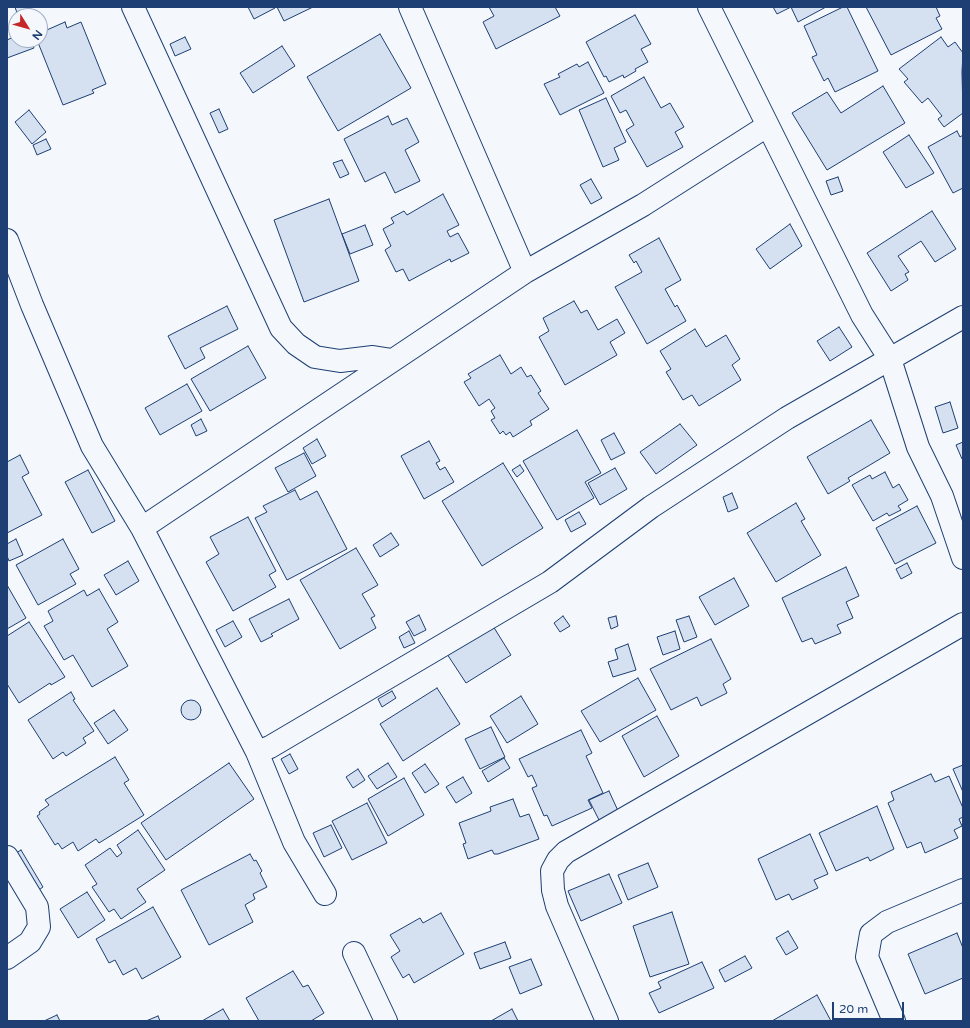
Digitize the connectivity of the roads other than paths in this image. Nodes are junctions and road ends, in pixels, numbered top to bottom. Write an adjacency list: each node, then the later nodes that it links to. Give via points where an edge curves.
1 (133, 7): 9 (street, via 281,328 296,344 315,357 340,361 373,357)
2 (410, 7): 6 (street)
3 (709, 7): 4 (street)
4 (768, 126): 6 (street, via 643,205); 8 (street, via 862,315)
5 (8, 247): 10 (street, via 92,446)
6 (525, 272): 9 (street)
7 (963, 317): 8 (street)
8 (890, 359): 11 (street, via 918,447 942,496); 13 (street, via 787,418 651,507 550,582 277,743)
9 (392, 360): 10 (street)
10 (142, 528): 13 (street)
11 (963, 558)
12 (963, 624): 20 (street, via 566,852 558,860 552,880 557,906)
13 (257, 752): 16 (street, via 294,842)
14 (7, 857): 18 (street, via 37,907 39,927 30,942)
15 (963, 890): 21 (street, via 887,922 871,934 867,957)
16 (325, 894)
17 (354, 953): 19 (street)
18 (7, 958)
19 (386, 1021)
20 (607, 1021)
21 (894, 1021)

